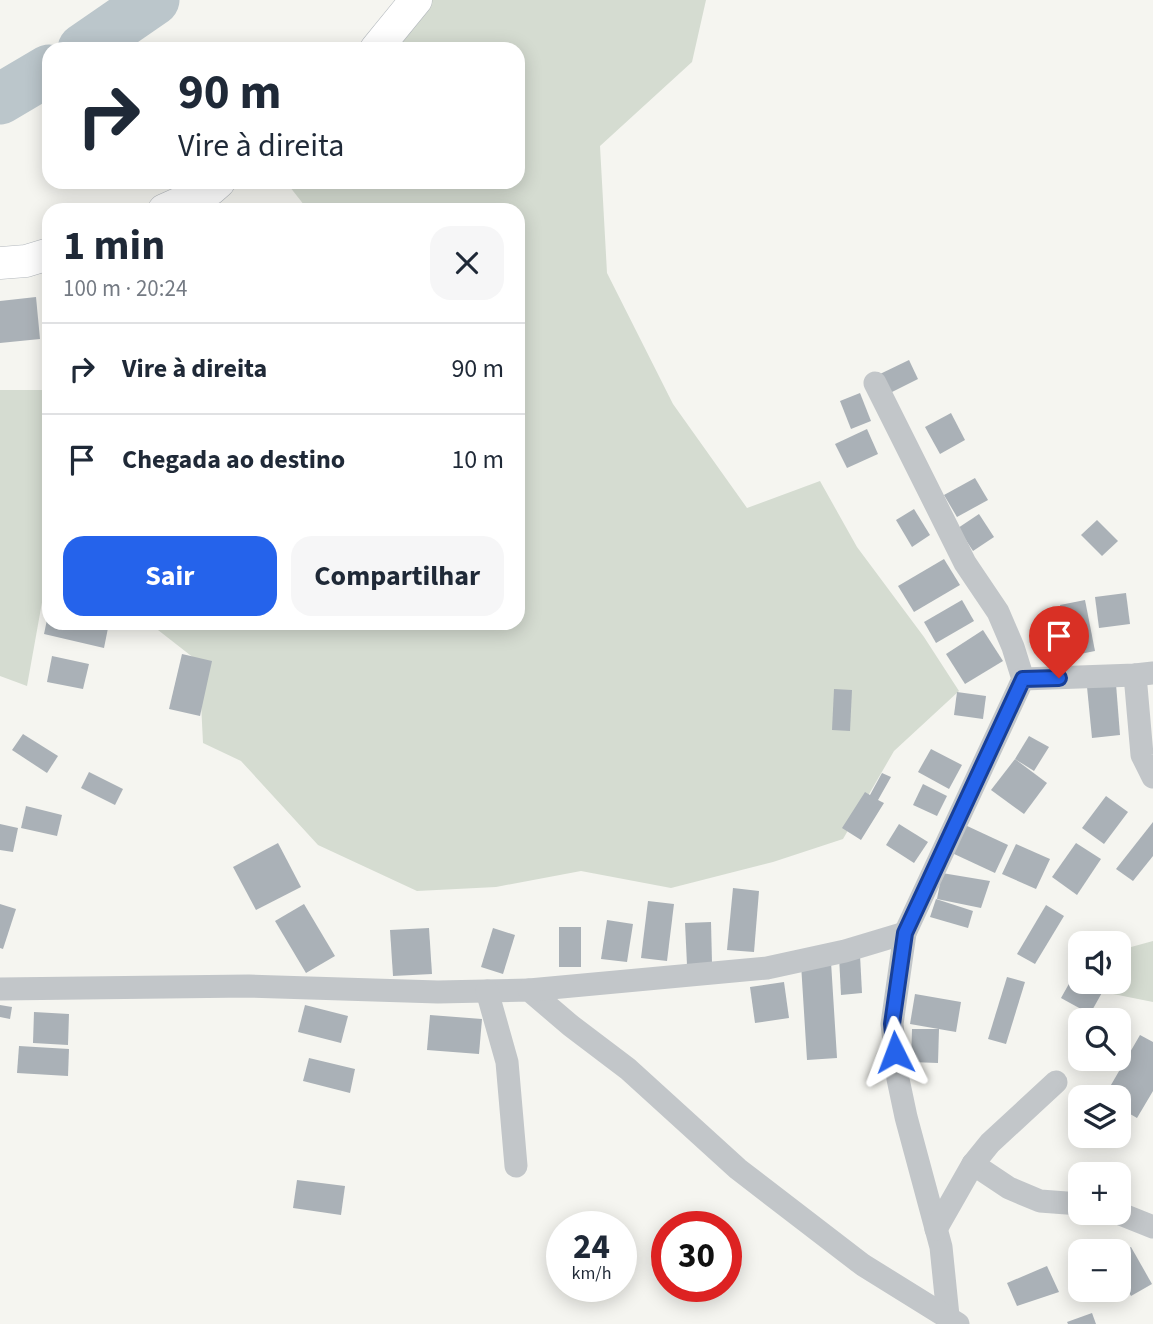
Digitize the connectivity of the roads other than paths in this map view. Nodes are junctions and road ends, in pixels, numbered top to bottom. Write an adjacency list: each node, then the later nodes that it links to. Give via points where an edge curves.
1 (416, 0): 2 (main road)
2 (382, 42)
3 (211, 189): 4 (main road)
4 (180, 203)
5 (42, 256): 6 (main road)
6 (0, 263)
7 (875, 383): 9 (street, via 965,563 998,612)
8 (1144, 674): 9 (street); 10 (street, via 1142,755)
9 (1023, 679): 11 (street)
10 (1153, 777)
11 (905, 933): 13 (street, via 767,968); 21 (street, via 892,1024 898,1080)
12 (0, 989): 14 (street, via 249,986)
13 (529, 990): 14 (street); 22 (street, via 628,1069 738,1169 863,1265)
14 (487, 991): 17 (street, via 506,1062)
15 (1056, 1083): 16 (street)
16 (973, 1164): 18 (street, via 1040,1202); 21 (street)
17 (516, 1166)
18 (1068, 1204)
19 (1131, 1218): 20 (street)
20 (1153, 1227)
21 (936, 1229): 22 (street)
22 (953, 1320)

